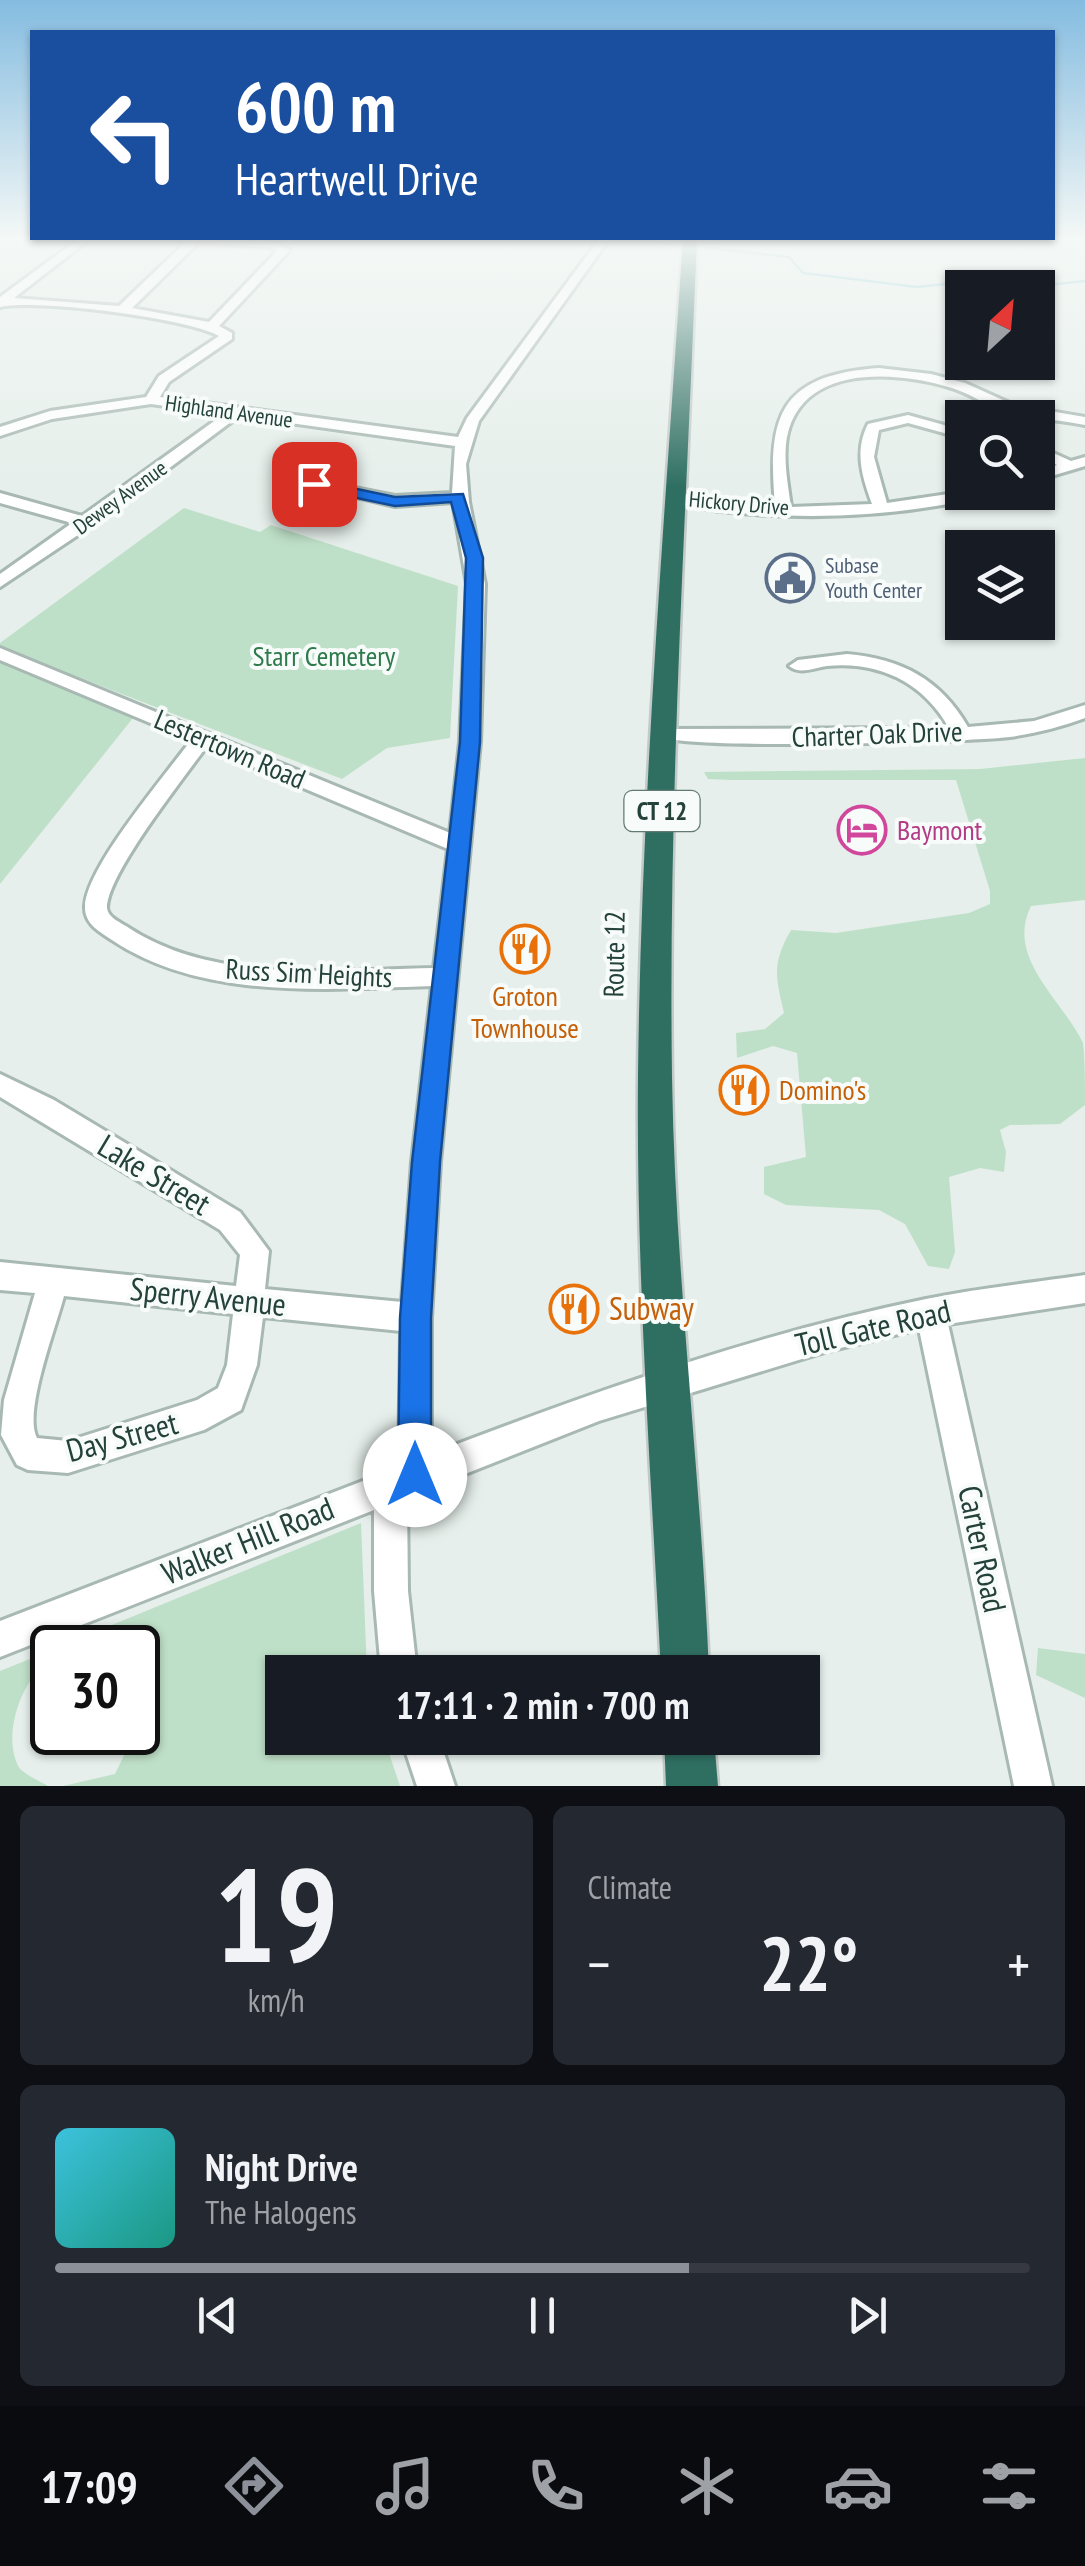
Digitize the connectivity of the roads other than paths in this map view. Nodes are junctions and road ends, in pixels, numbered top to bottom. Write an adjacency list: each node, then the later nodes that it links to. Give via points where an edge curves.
1 (171, 319): 5 (street)
2 (219, 319): 5 (street)
3 (546, 319): 11 (street)
4 (686, 319): 15 (highway, Route 12 / CT 12)
5 (212, 327): 6 (street, via 228,336 164,379)
6 (151, 400): 7 (street, Highland Avenue); 10 (street, Highland Avenue, via 50,415)
7 (239, 410): 11 (street, Highland Avenue); 19 (street, Dewey Avenue)
8 (1085, 421): 17 (street, via 1008,407 918,376 832,379 802,396 782,429)
9 (945, 430): 18 (street, via 908,420 872,427 866,459)
10 (0, 432)
11 (461, 442): 13 (street)
12 (314, 484): 13 (street, via 395,501)
13 (457, 497): 27 (street, via 476,584)
14 (0, 498): 19 (street)
15 (678, 498): 17 (street, Hickory Drive); 25 (highway, Route 12 / CT 12)
16 (945, 502): 18 (street, Hickory Drive)
17 (782, 505): 18 (street, Hickory Drive)
18 (881, 508)
19 (87, 522): 20 (street, Dewey Avenue)
20 (0, 582)
21 (0, 653): 26 (street, Lestertown Road)
22 (798, 666): 24 (street, via 859,658 900,670 938,696)
23 (1085, 711): 24 (street, Charter Oak Drive, via 1044,724)
24 (961, 732): 25 (street, Charter Oak Drive)
25 (666, 735): 36 (highway, Route 12 / CT 12, via 655,1074)
26 (203, 738): 27 (street, Lestertown Road); 28 (street, Russ Sim Heights, via 106,874 98,893 100,920 151,950 197,966 297,978)
27 (459, 845): 28 (street)
28 (446, 977): 35 (street)
29 (0, 1085): 33 (street, Lake Street, via 230,1222 255,1250)
30 (0, 1276): 31 (street, Sperry Avenue)
31 (53, 1282): 33 (street, Sperry Avenue); 33 (street, Day Street, via 20,1400 17,1435 28,1454 68,1457 204,1414 230,1399)
32 (1085, 1289): 34 (street, Toll Gate Road)
33 (250, 1301): 35 (street, Sperry Avenue)
34 (930, 1312): 36 (street, Toll Gate Road); 45 (street, Carter Road)
35 (416, 1318): 37 (street)
36 (666, 1385): 37 (street, Walker Hill Road); 40 (highway, Route 12 / CT 12)
37 (402, 1480): 38 (street, Walker Hill Road); 39 (street, via 391,1591)
38 (0, 1639)
39 (397, 1655)
40 (684, 1655)
41 (426, 1755): 43 (street)
42 (690, 1755): 44 (highway)
43 (436, 1786)
44 (692, 1786)
45 (1033, 1786)

